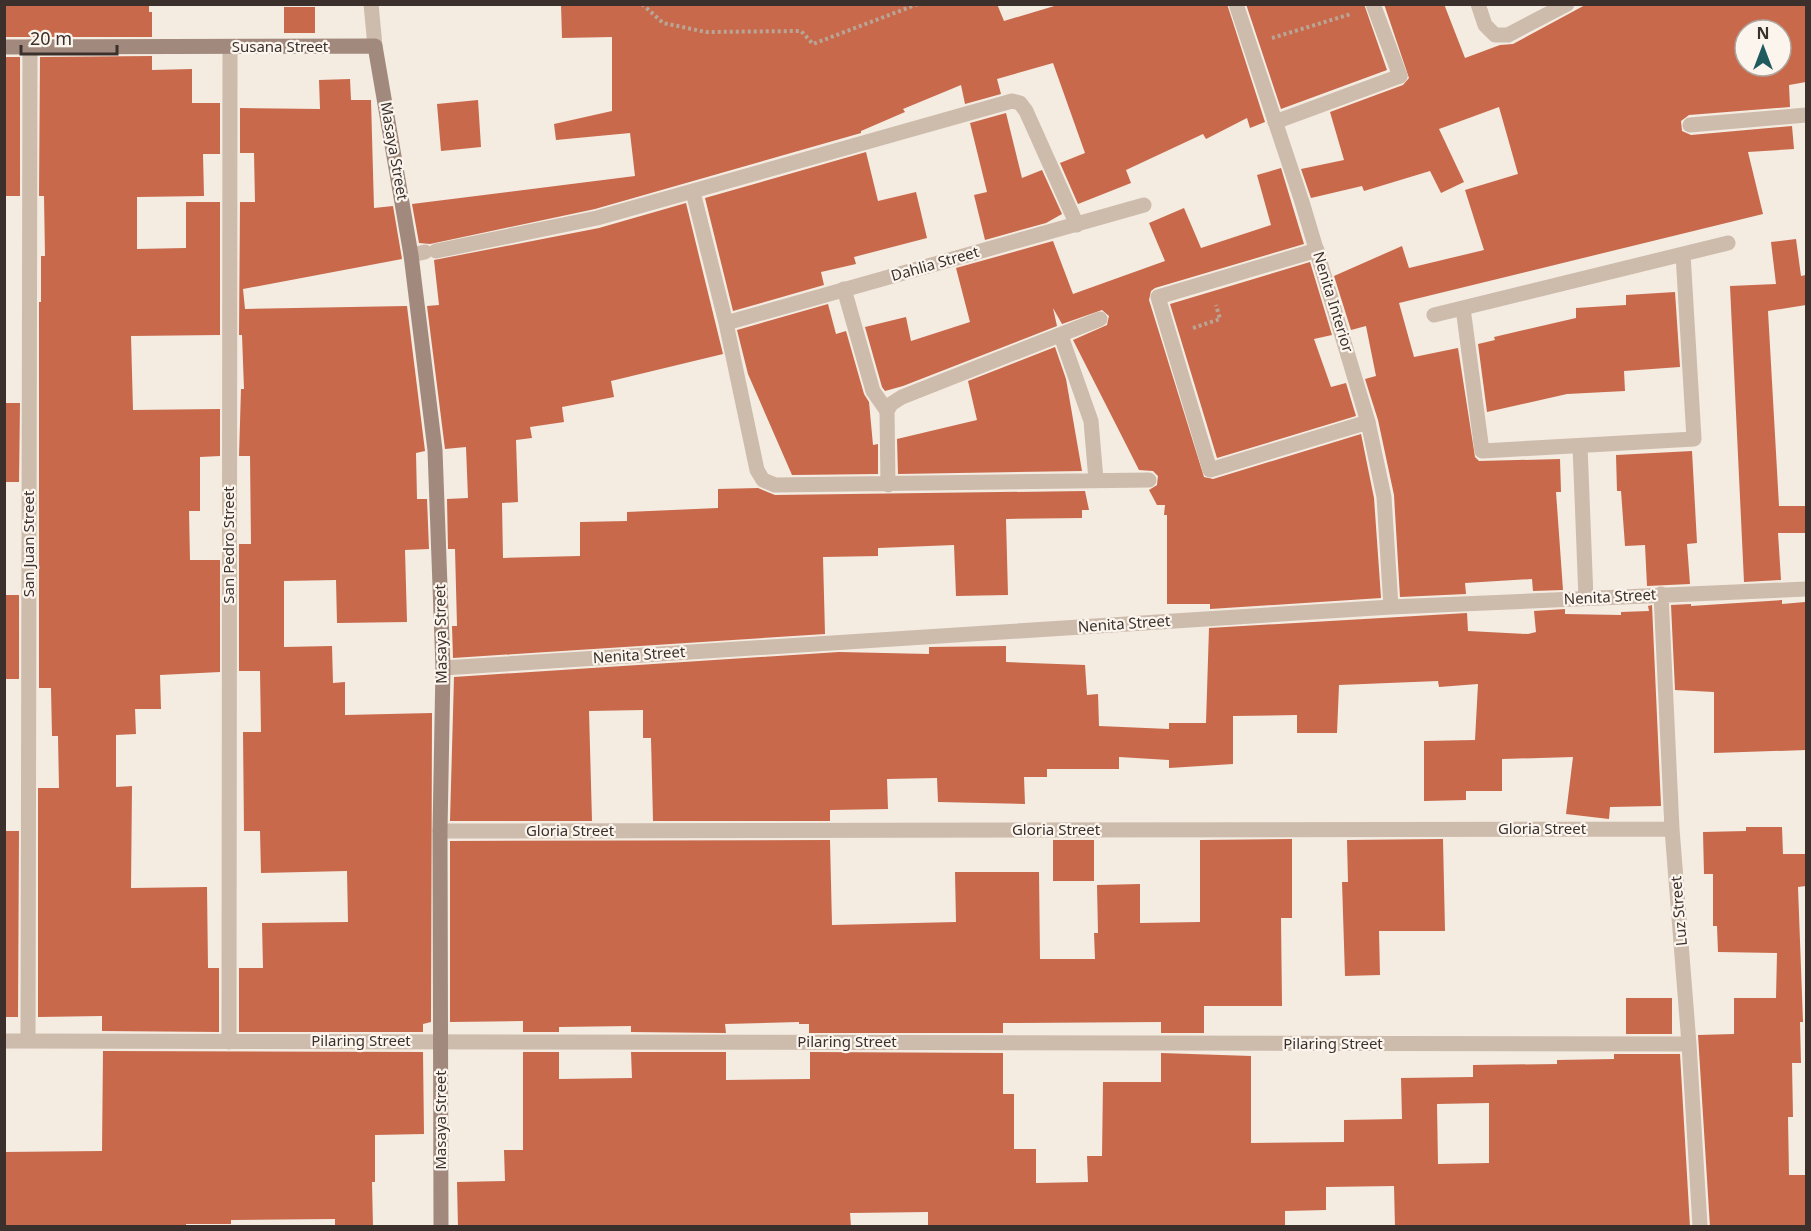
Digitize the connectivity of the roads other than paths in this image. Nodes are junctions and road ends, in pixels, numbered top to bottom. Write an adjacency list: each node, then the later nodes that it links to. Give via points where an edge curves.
1 (371, 4): 6 (street)
2 (1236, 4): 11 (street, Nenita Interior)
3 (1478, 4): 4 (street, via 1485,24 1495,35 1508,35)
4 (1567, 4)
5 (1373, 5): 11 (street, via 1400,76)
6 (375, 46): 9 (street, Susana Street); 18 (street, Masaya Street)
7 (4, 47): 8 (street, Susana Street)
8 (30, 47): 9 (street, Susana Street); 40 (street, San Juan Street)
9 (230, 47): 42 (street, San Pedro Street)
10 (1806, 115): 12 (street)
11 (1275, 122): 17 (street, Nenita Interior)
12 (1690, 125)
13 (693, 192): 15 (street, via 1012,101 1020,103 1026,111); 18 (street, via 597,218); 24 (street)
14 (1144, 205): 15 (street, Dahlia Street)
15 (1077, 225): 20 (street, Dahlia Street)
16 (1728, 243): 19 (street)
17 (1317, 250): 27 (street, Nenita Interior); 27 (street, via 1158,297 1169,335 1210,470)
18 (424, 253): 36 (street, Masaya Street)
19 (1683, 254): 21 (street); 28 (street, via 1694,439)
20 (844, 290): 24 (street, Dahlia Street); 26 (street, via 873,391)
21 (1463, 308): 22 (street); 28 (street, via 1482,450)
22 (1434, 315)
23 (1100, 319): 25 (street)
24 (726, 323): 31 (street, via 757,470 763,480 775,485)
25 (1061, 336): 26 (street, via 902,397); 29 (street, via 1091,421)
26 (887, 411): 31 (street)
27 (1368, 422): 35 (street, Nenita Interior, via 1384,497)
28 (1580, 446): 34 (street)
29 (1096, 480): 30 (street); 31 (street)
30 (1149, 480)
31 (888, 485)
32 (1806, 589): 33 (street, Nenita Street)
33 (1661, 594): 34 (street, Nenita Street); 37 (street, Luz Street)
34 (1586, 598): 35 (street, Nenita Street)
35 (1391, 607): 36 (street, Nenita Street)
36 (443, 668): 38 (street, Masaya Street)
37 (1672, 829): 38 (street, Gloria Street); 43 (street, Luz Street)
38 (440, 831): 41 (street, Masaya Street)
39 (4, 1041): 40 (street, Pilaring Street)
40 (28, 1041): 42 (street, Pilaring Street)
41 (440, 1041): 42 (street, Pilaring Street); 43 (street, Pilaring Street); 44 (street, Masaya Street)
42 (229, 1042)
43 (1689, 1044): 45 (street, Luz Street)
44 (441, 1227)
45 (1700, 1227)

